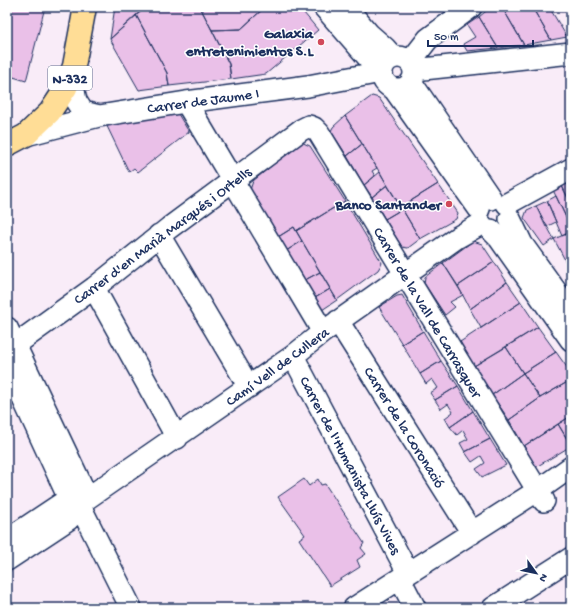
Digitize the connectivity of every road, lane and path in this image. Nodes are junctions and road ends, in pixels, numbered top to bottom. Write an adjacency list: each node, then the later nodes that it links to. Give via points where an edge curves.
1 (85, 7): 7 (highway, N-332)
2 (324, 7): 6 (street, via 372,62)
3 (346, 7): 6 (street, via 385,48)
4 (471, 7): 6 (street, via 428,39)
5 (571, 53): 6 (street, Carrer de Jaume I)
6 (396, 73): 8 (street, Carrer de Jaume I); 16 (street)
7 (71, 75): 9 (highway, N-332, via 66,88); 10 (street, via 76,101)
8 (186, 102): 10 (street, Carrer de Jaume I); 15 (street, Carrer de la Coronació)
9 (50, 112): 10 (street, Carrer de Jaume I); 12 (highway, N-332)
10 (91, 114): 12 (street, Carrer de Jaume I)
11 (309, 126): 15 (street, Carrer d'en Marià Marqués i Ortells); 18 (street, Carrer de la Vall de Carrasquer, via 319,134)
12 (26, 135): 13 (highway, N-332)
13 (7, 145)
14 (571, 169): 16 (street, Camí Vell de Cullera)
15 (232, 180): 17 (street, Carrer d'en Marià Marqués i Ortells); 21 (street, Carrer de la Coronació)
16 (493, 214): 18 (street, Camí Vell de Cullera); 20 (street, via 522,244); 23 (street, via 499,238)
17 (159, 235): 19 (street, Carrer d'en Marià Marqués i Ortells); 26 (street)
18 (405, 274): 21 (street, Camí Vell de Cullera); 30 (street, Carrer de la Vall de Carrasquer)
19 (94, 288): 22 (street, Carrer d'en Marià Marqués i Ortells); 27 (street)
20 (571, 312)
21 (331, 327): 24 (street, Camí Vell de Cullera); 32 (street, Carrer de la Coronació)
22 (11, 337): 31 (street, via 81,484)
23 (571, 340)
24 (293, 356): 26 (street, Camí Vell de Cullera); 36 (street, Carrer de l'Humanista Lluís Vives)
25 (7, 364): 31 (street, via 66,492)
26 (249, 387): 27 (street, Camí Vell de Cullera)
27 (177, 438): 31 (street, Camí Vell de Cullera)
28 (571, 467): 30 (street)
29 (571, 483): 30 (street)
30 (541, 496): 32 (street); 36 (street)
31 (76, 502): 33 (street, Camí Vell de Cullera, via 61,504); 35 (street, Camí Vell de Cullera, via 69,519); 37 (street)
32 (472, 533): 36 (street)
33 (7, 540)
34 (571, 558): 40 (street)
35 (7, 560)
36 (407, 588): 38 (street); 39 (street)
37 (131, 608)
38 (354, 608)
39 (379, 608)
40 (493, 608)

